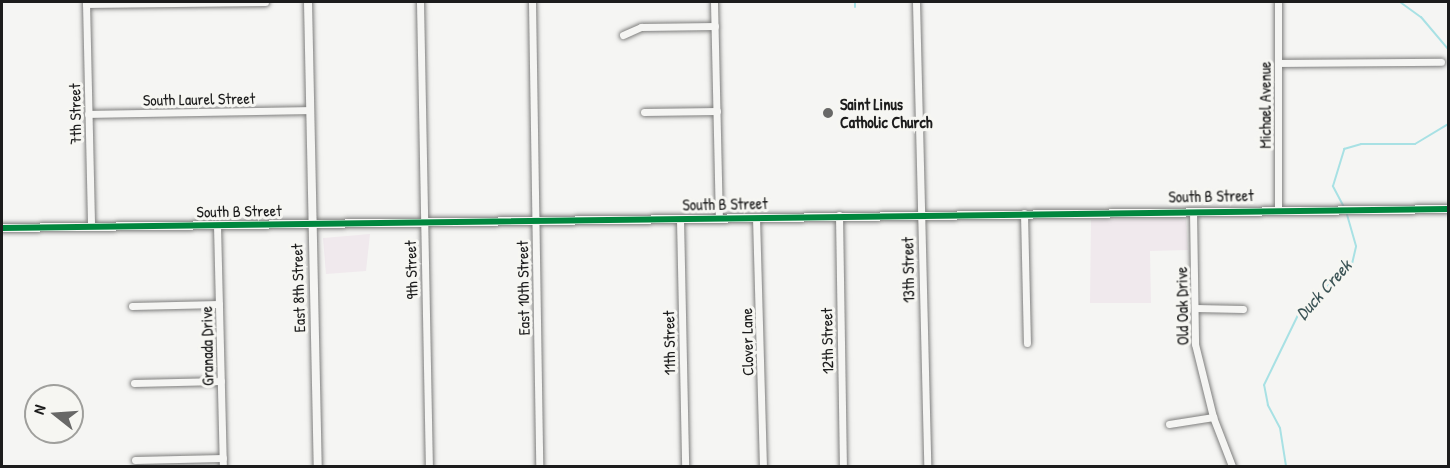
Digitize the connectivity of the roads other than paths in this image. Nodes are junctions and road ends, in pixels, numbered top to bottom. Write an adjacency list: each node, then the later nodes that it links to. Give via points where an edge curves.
1 (265, 2): 8 (street)
2 (308, 2): 13 (street, East 8th Street)
3 (420, 2): 27 (street, 9th Street)
4 (532, 2): 26 (street, East 10th Street)
5 (714, 2): 9 (street)
6 (916, 2): 22 (street, 13th Street)
7 (1278, 2): 12 (street, Michael Avenue)
8 (86, 3): 16 (street, 7th Street)
9 (715, 26): 10 (street, via 641,27); 14 (street)
10 (622, 34)
11 (1441, 62): 12 (street)
12 (1278, 63): 17 (street, Michael Avenue)
13 (310, 110): 16 (street, South Laurel Street); 28 (street, East 8th Street)
14 (717, 111): 15 (street); 24 (street)
15 (644, 112)
16 (88, 114): 30 (street, 7th Street)
17 (1278, 209): 18 (street, South B Street); 19 (street, South B Street)
18 (1449, 209)
19 (1193, 211): 20 (street, South B Street); 34 (street, Old Oak Drive)
20 (1024, 213): 22 (street, South B Street); 36 (street)
21 (838, 215): 22 (street, South B Street); 23 (street, South B Street); 49 (street, 12th Street)
22 (921, 215): 50 (street, 13th Street)
23 (756, 217): 24 (street, South B Street); 48 (street, Clover Lane)
24 (719, 218): 25 (street, South B Street)
25 (680, 219): 26 (street, South B Street); 47 (street, 11th Street)
26 (535, 221): 27 (street, South B Street); 46 (street, East 10th Street)
27 (424, 222): 28 (street, South B Street); 45 (street, 9th Street)
28 (312, 224): 29 (street, South B Street); 44 (street, East 8th Street)
29 (217, 225): 30 (street, South B Street); 32 (street, Granada Drive)
30 (91, 227): 31 (street, South B Street)
31 (2, 228)
32 (219, 304): 33 (street); 37 (street, Granada Drive)
33 (132, 306)
34 (1195, 308): 35 (street); 39 (street, Old Oak Drive, via 1195,344)
35 (1243, 309)
36 (1027, 343)
37 (221, 381): 38 (street); 41 (street, Granada Drive)
38 (134, 383)
39 (1213, 417): 40 (street); 51 (street, Old Oak Drive)
40 (1169, 424)
41 (223, 458): 42 (street); 43 (street, Granada Drive)
42 (135, 460)
43 (223, 466)
44 (318, 466)
45 (429, 466)
46 (539, 466)
47 (685, 466)
48 (763, 466)
49 (843, 466)
50 (927, 466)
51 (1232, 466)

